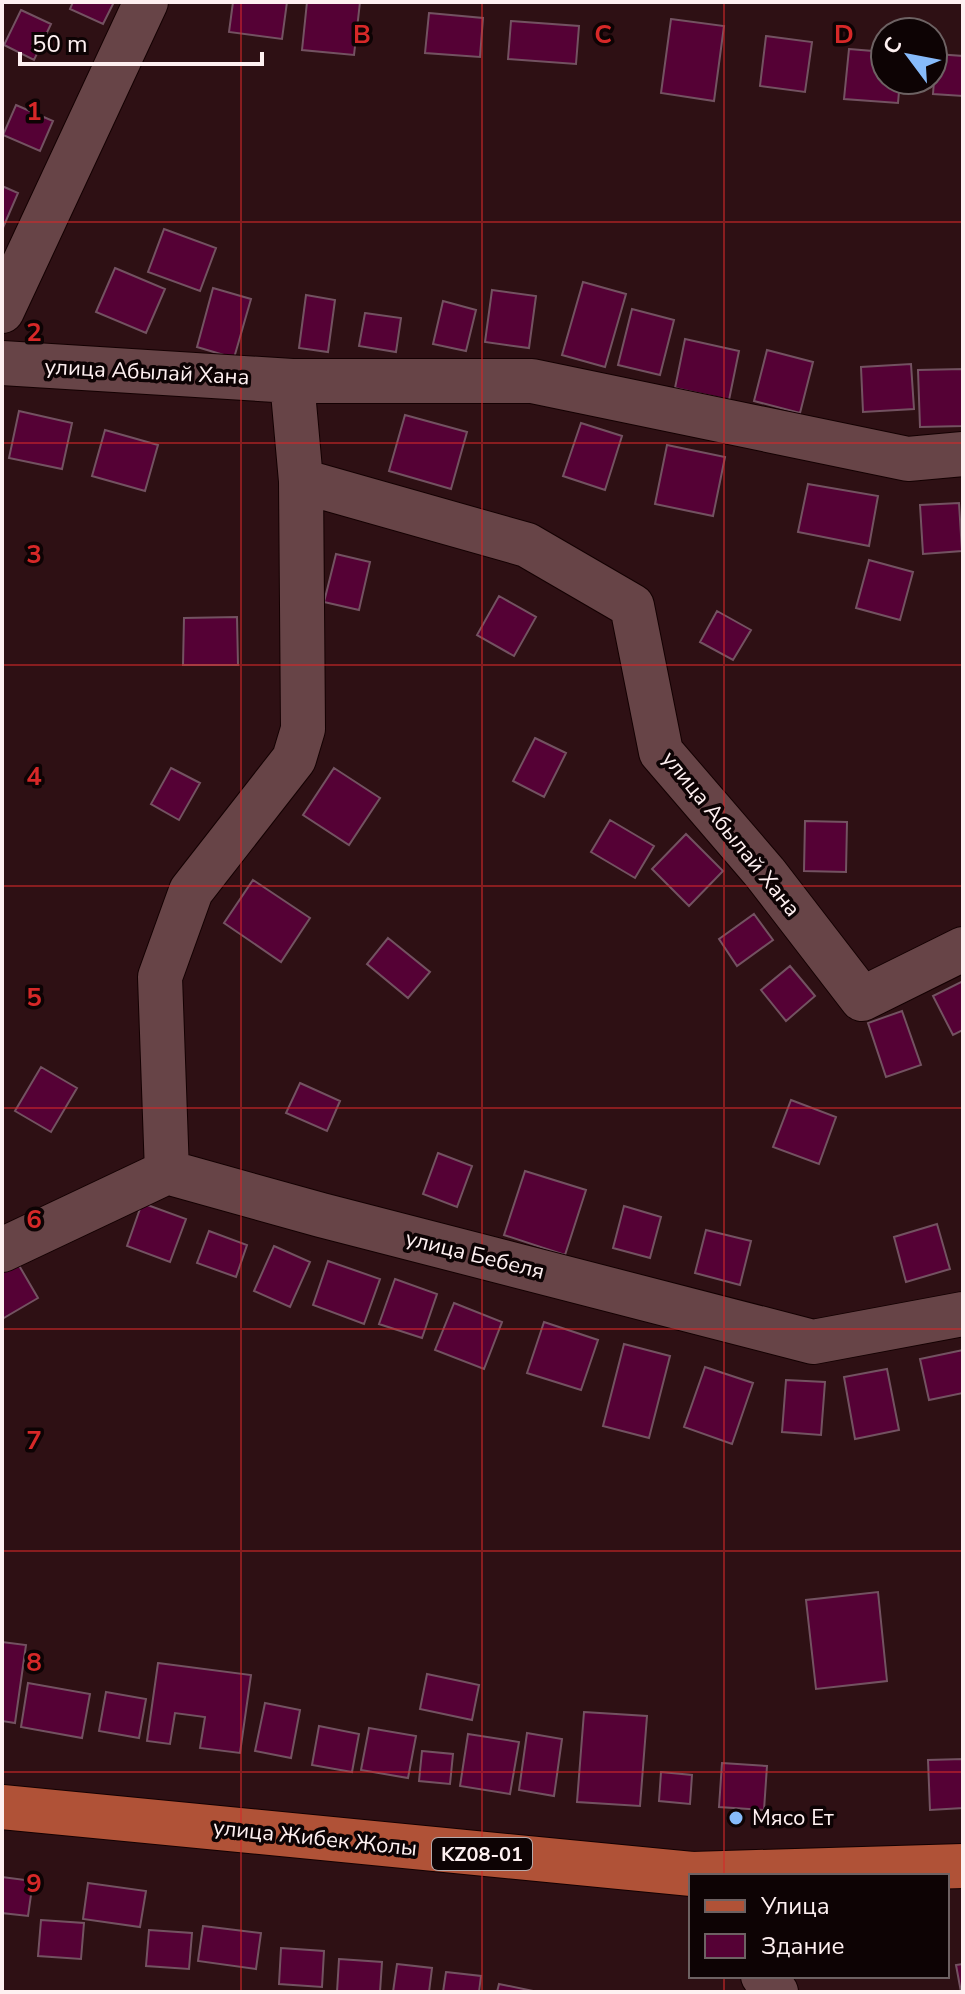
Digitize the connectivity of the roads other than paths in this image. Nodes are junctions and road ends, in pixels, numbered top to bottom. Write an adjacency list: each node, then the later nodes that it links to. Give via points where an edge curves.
1 (146, 2): 2 (street)
2 (2, 311)
3 (2, 363): 4 (street, улица Абылай Хана)
4 (292, 381): 5 (street, улица Абылай Хана, via 532,381 908,459); 6 (street)
5 (963, 454)
6 (301, 481): 7 (street, улица Абылай Хана, via 527,545 632,606 661,752 765,873 862,999); 8 (street, via 303,729 294,759 191,891 160,977)
7 (963, 949)
8 (167, 1172): 9 (street); 10 (street, улица Бебеля, via 813,1342)
9 (2, 1250)
10 (963, 1314)
11 (2, 1807): 14 (main road, улица Жибек Жолы / KZ08-01)
12 (963, 1866): 13 (main road, улица Жибек Жолы / KZ08-01)
13 (722, 1874)
14 (689, 1875)

